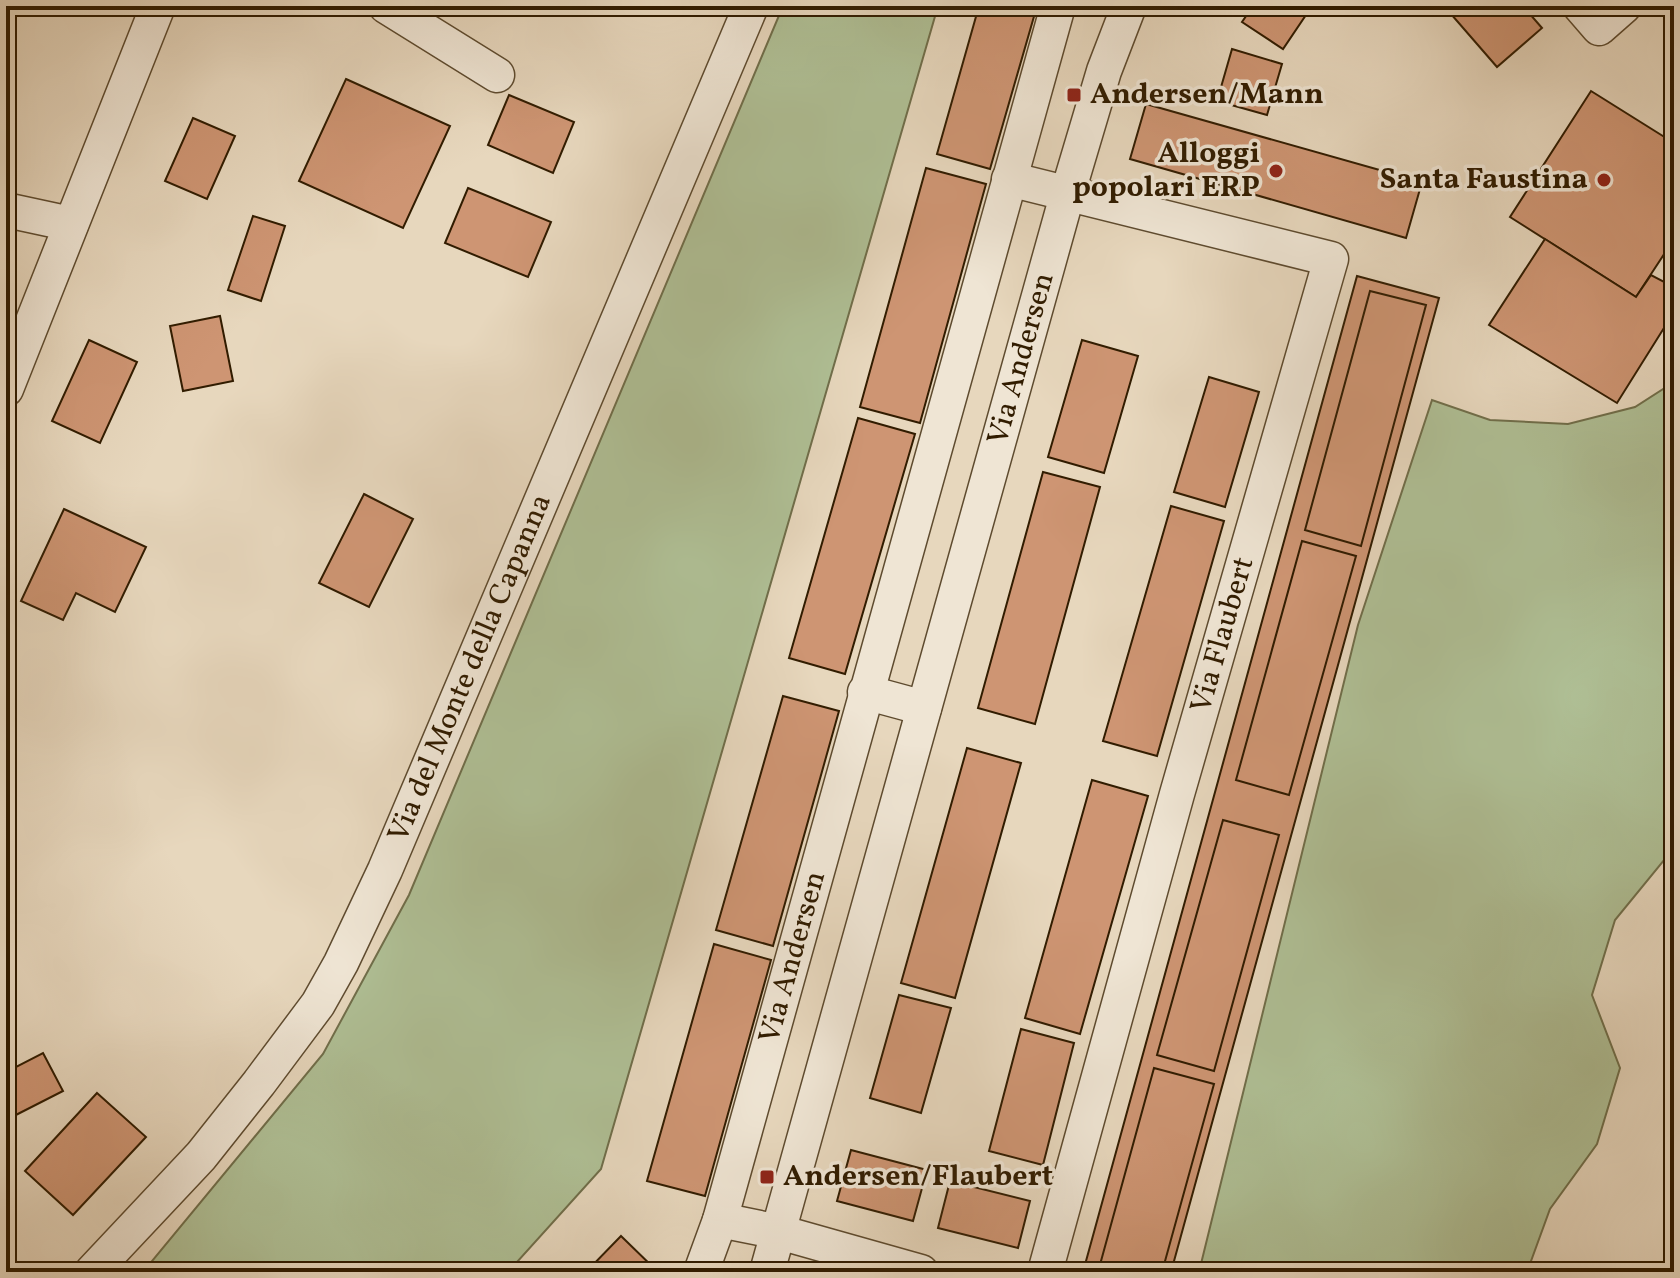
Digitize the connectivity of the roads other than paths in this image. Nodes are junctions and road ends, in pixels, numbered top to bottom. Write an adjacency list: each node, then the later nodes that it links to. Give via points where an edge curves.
1 (158, 6): 10 (street)
2 (386, 6): 6 (street)
3 (751, 6): 16 (street, Via del Monte della Capanna, via 341,963 318,1004 201,1156)
4 (1058, 6): 7 (street, Via Andersen)
5 (1129, 6): 8 (street, Via Andersen)
6 (497, 75)
7 (1009, 179): 8 (street); 12 (street, Via Andersen)
8 (1068, 192): 13 (street, Via Andersen); 20 (street, Via Flaubert, via 1331,259)
9 (6, 210): 10 (street)
10 (71, 224): 11 (street)
11 (6, 389)
12 (865, 692): 13 (street); 14 (street, Via Andersen)
13 (924, 708): 15 (street, Via Andersen)
14 (720, 1220): 15 (street); 17 (street, Via Andersen)
15 (779, 1232): 18 (street, Via Andersen); 19 (street)
16 (92, 1272)
17 (701, 1272)
18 (767, 1272)
19 (921, 1272)
20 (1045, 1272)

